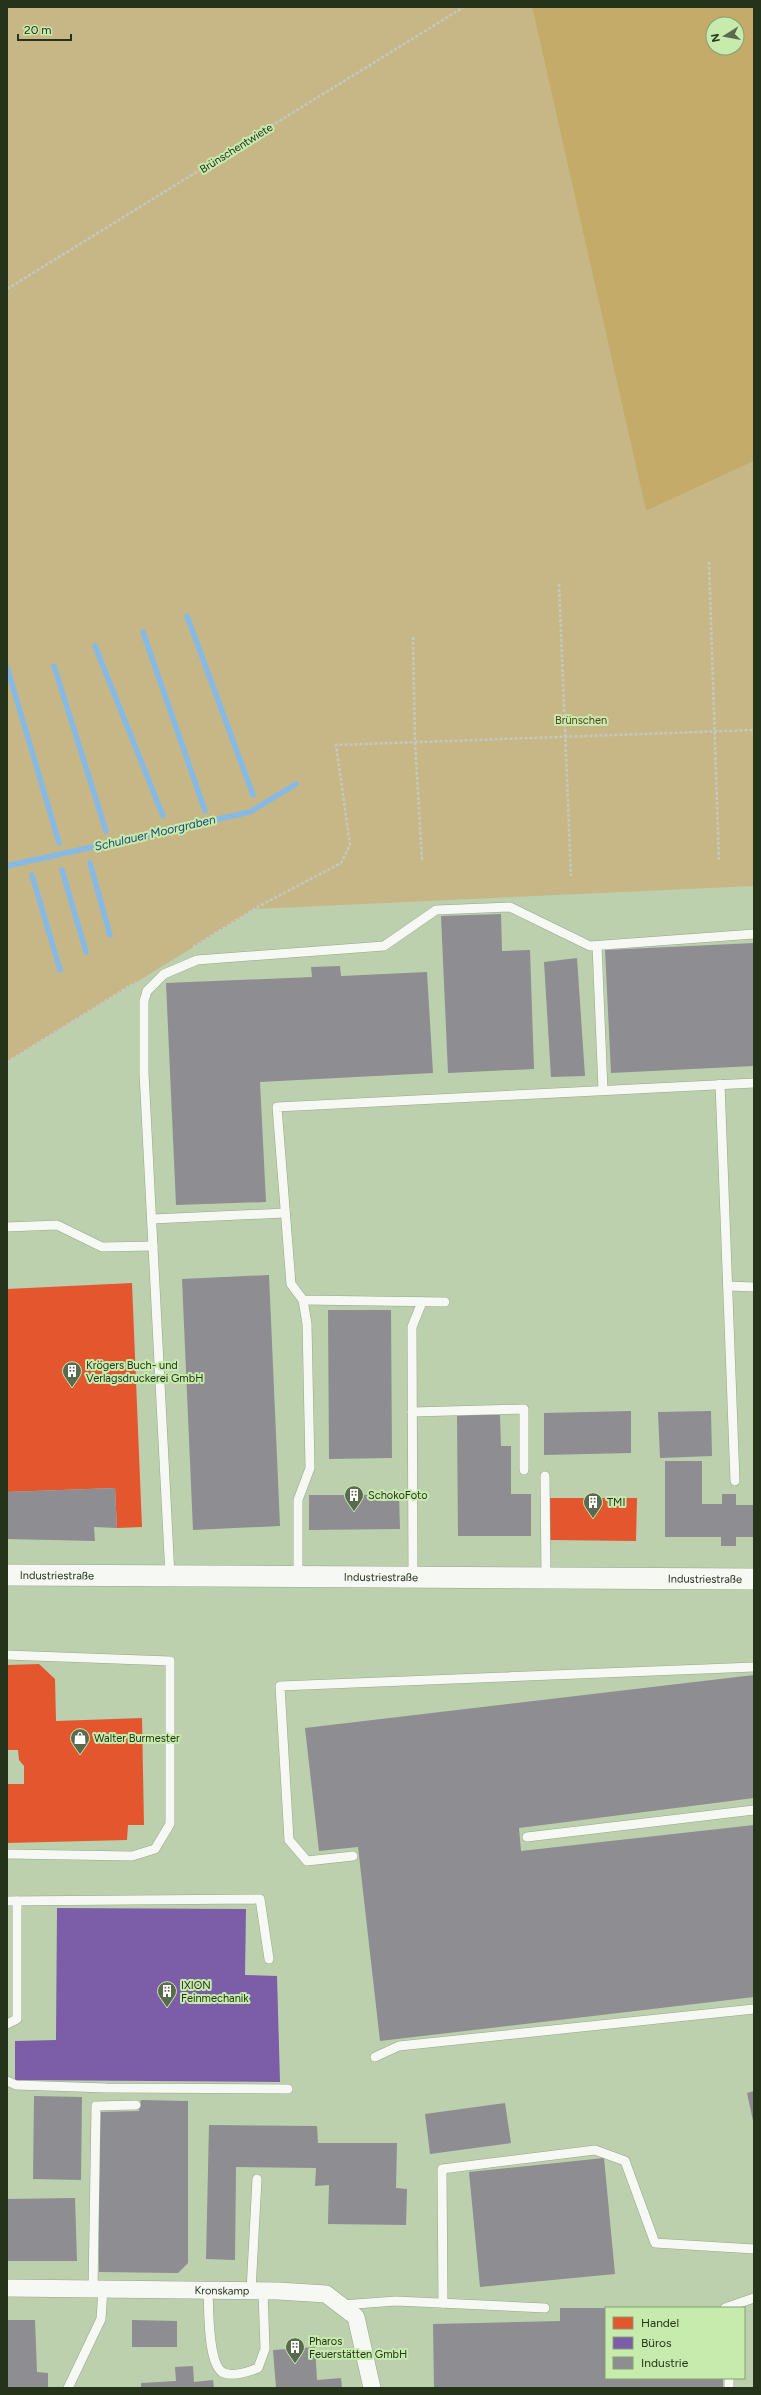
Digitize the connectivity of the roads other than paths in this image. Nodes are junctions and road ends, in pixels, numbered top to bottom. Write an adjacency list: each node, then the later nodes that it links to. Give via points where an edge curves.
1 (754, 934): 2 (lane)
2 (597, 946): 5 (lane); 7 (lane, via 590,946 510,907 436,910 384,946 197,960 164,974 147,992 144,1002 144,1073)
3 (754, 1083): 4 (lane)
4 (720, 1084): 5 (lane); 10 (lane)
5 (603, 1090): 6 (lane, via 277,1107)
6 (285, 1213): 7 (lane); 12 (lane, via 291,1284)
7 (152, 1219): 9 (lane)
8 (7, 1227): 9 (lane, via 57,1225 102,1246)
9 (153, 1246): 20 (lane)
10 (728, 1286): 11 (lane); 18 (lane)
11 (754, 1287)
12 (303, 1300): 13 (lane); 21 (lane, via 308,1324 310,1468 298,1500)
13 (422, 1302): 14 (lane); 15 (lane, via 412,1327)
14 (445, 1302)
15 (412, 1412): 16 (lane, via 524,1409); 22 (lane)
16 (524, 1470)
17 (545, 1476): 23 (lane)
18 (735, 1481)
19 (7, 1575): 20 (street, Industriestraße)
20 (170, 1576): 21 (street, Industriestraße)
21 (298, 1577): 22 (street, Industriestraße)
22 (413, 1578): 23 (street, Industriestraße)
23 (546, 1578): 24 (street, Industriestraße)
24 (754, 1580)
25 (7, 1654): 29 (lane, via 170,1661 170,1824 155,1849 132,1856)
26 (754, 1667): 30 (lane, via 280,1686 289,1840 307,1861)
27 (754, 1810): 28 (lane)
28 (527, 1837)
29 (7, 1854)
30 (353, 1856)
31 (7, 1901): 32 (lane)
32 (17, 1901): 33 (lane, via 260,1899); 35 (lane, via 18,2020)
33 (269, 1959)
34 (754, 2009): 36 (lane, via 399,2046)
35 (7, 2024)
36 (375, 2057)
37 (7, 2081): 38 (lane, via 16,2085 107,2088)
38 (288, 2089)
39 (136, 2105): 43 (lane, via 96,2106)
40 (257, 2179): 45 (lane)
41 (754, 2249): 47 (lane, via 656,2243 625,2161 595,2150 442,2169)
42 (7, 2288): 43 (street, Kronskamp)
43 (98, 2289): 44 (street, Kronskamp); 51 (lane, via 100,2319)
44 (208, 2290): 45 (street, Kronskamp); 45 (lane, via 213,2355 218,2369 224,2373 237,2374 258,2368 265,2349)
45 (257, 2291): 48 (street, Kronskamp, via 326,2294)
46 (754, 2298): 49 (lane)
47 (443, 2303): 48 (lane, via 396,2301); 50 (lane)
48 (341, 2305): 52 (street, Kronskamp, via 356,2318)
49 (730, 2307)
50 (545, 2308)
51 (68, 2388)
52 (372, 2388)

